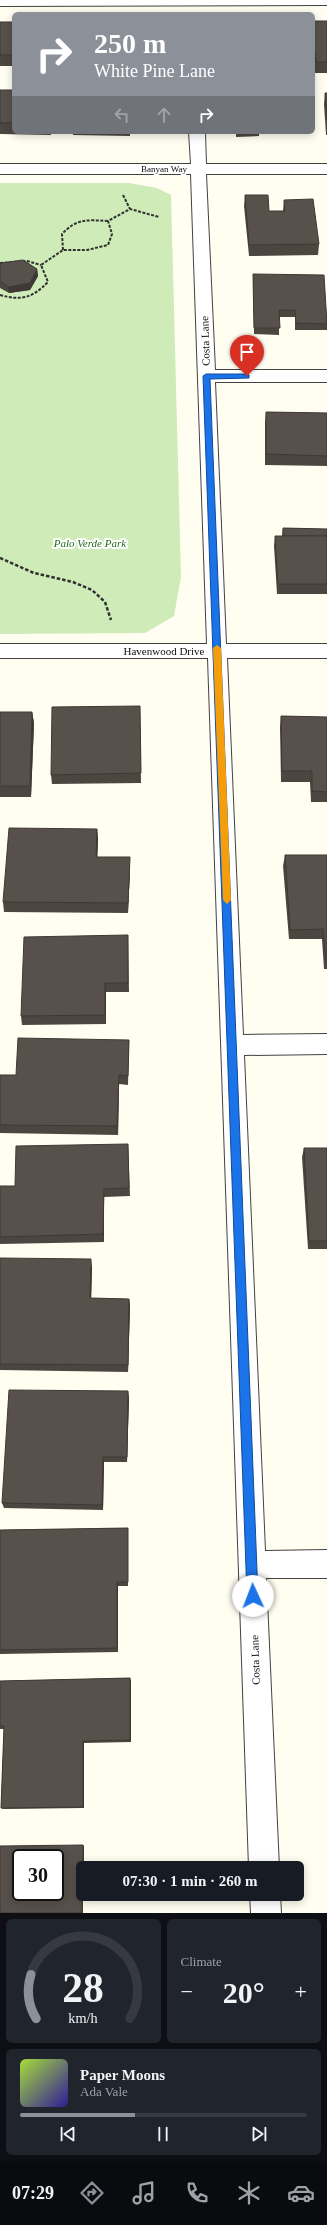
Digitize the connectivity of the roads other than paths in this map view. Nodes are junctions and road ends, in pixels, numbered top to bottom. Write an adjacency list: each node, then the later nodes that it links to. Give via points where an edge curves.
1 (327, 1): 3 (street)
2 (0, 2): 3 (street)
3 (192, 5)
4 (197, 134): 6 (street, Costa Lane)
5 (0, 168): 6 (street, Banyan Way)
6 (199, 168): 7 (street, Banyan Way); 8 (street, Costa Lane)
7 (327, 169)
8 (206, 376): 9 (street); 10 (street, Costa Lane)
9 (327, 376)
10 (217, 650): 11 (street, Havenwood Drive); 12 (street, Havenwood Drive); 14 (street, Costa Lane)
11 (0, 651)
12 (327, 651)
13 (327, 1044): 14 (street)
14 (233, 1045): 16 (street, Costa Lane)
15 (327, 1564): 16 (street)
16 (252, 1565): 17 (street, Costa Lane)
17 (264, 1861)
18 (265, 1901): 19 (street)
19 (266, 1913)

